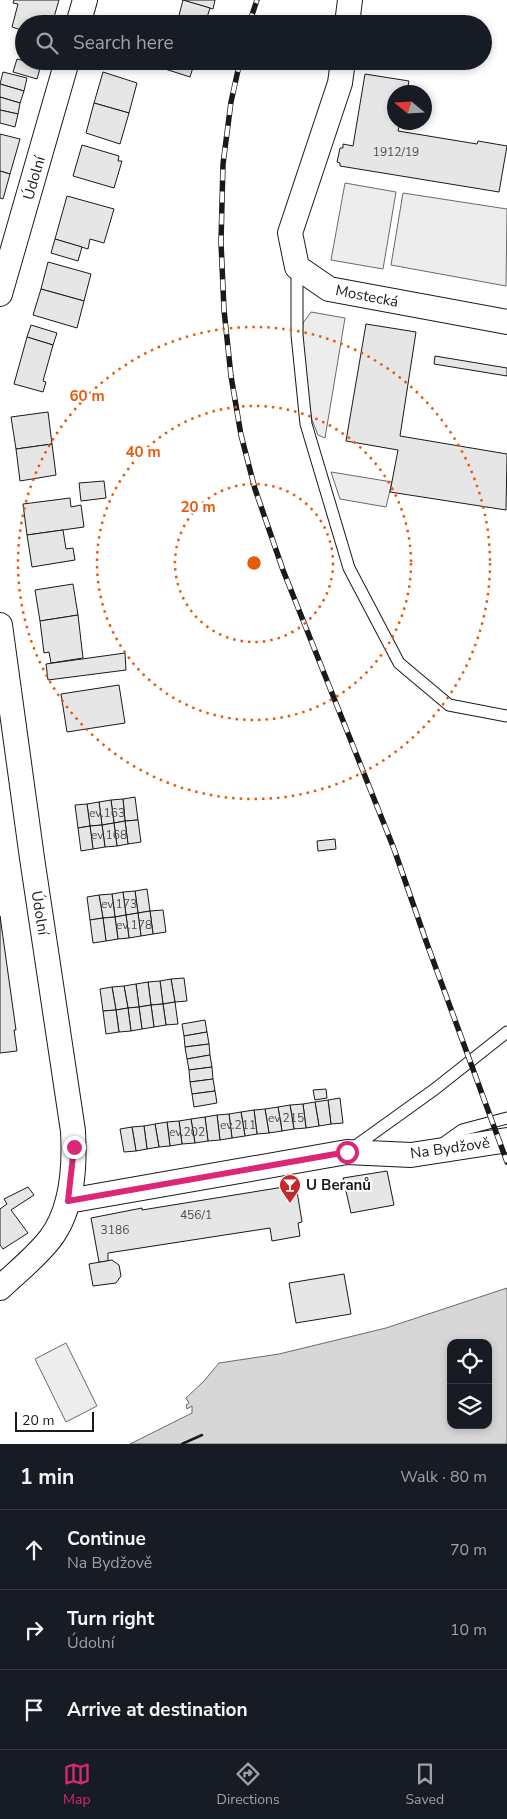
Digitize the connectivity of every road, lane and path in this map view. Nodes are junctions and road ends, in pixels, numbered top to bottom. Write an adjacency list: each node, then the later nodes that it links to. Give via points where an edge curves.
1 (85, 0): 3 (street)
2 (350, 0): 4 (street)
3 (81, 15)
4 (348, 15)
5 (64, 70): 8 (street, Údolní)
6 (342, 70): 7 (street, via 290,233)
7 (297, 267): 9 (street, Mostecká, via 329,289); 11 (lane, via 297,336 306,424 350,568 399,663 449,705)
8 (0, 294)
9 (507, 322)
10 (0, 625): 17 (street, Údolní, via 73,1130 74,1165)
11 (507, 716)
12 (507, 1032): 15 (lane)
13 (507, 1118): 16 (lane, via 462,1130)
14 (507, 1140): 16 (street, Na Bydžově)
15 (347, 1152): 16 (street, Na Bydžově, via 411,1155); 17 (street, Na Bydžově)
16 (432, 1152)
17 (68, 1201): 18 (street, Údolní, via 51,1237)
18 (0, 1288)

